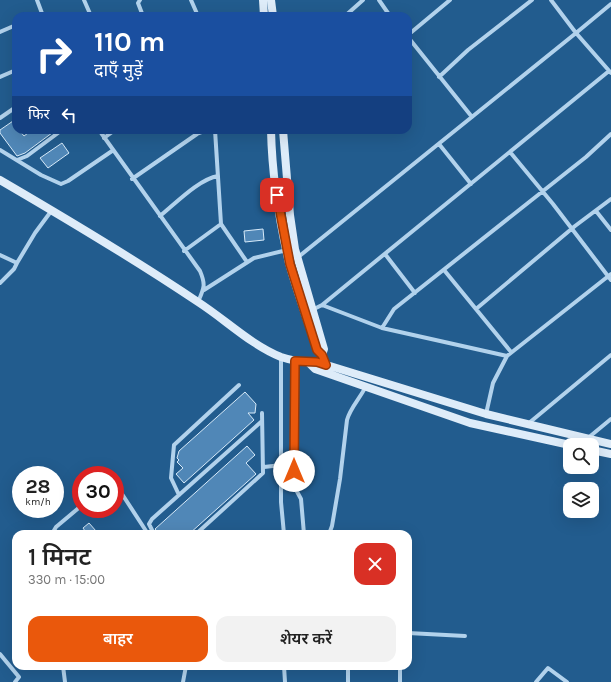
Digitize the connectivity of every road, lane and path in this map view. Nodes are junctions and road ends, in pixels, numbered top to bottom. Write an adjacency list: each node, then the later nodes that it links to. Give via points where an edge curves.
1 (37, 0): 13 (street)
2 (84, 0): 14 (street)
3 (191, 0): 16 (street)
4 (263, 0): 17 (street)
5 (271, 0): 18 (street)
6 (363, 0): 19 (street)
7 (379, 0): 20 (street)
8 (450, 0): 23 (street)
9 (532, 0): 29 (street, via 468,50)
10 (551, 0): 24 (street)
11 (138, 1): 15 (street)
12 (611, 4): 24 (street)
13 (41, 12)
14 (89, 12)
15 (142, 12)
16 (196, 12)
17 (264, 12)
18 (272, 12)
19 (350, 12)
20 (387, 12)
21 (12, 28): 22 (street)
22 (0, 32)
23 (412, 33)
24 (576, 33): 27 (street); 31 (street)
25 (412, 42): 29 (street)
26 (12, 72): 28 (street)
27 (610, 72): 45 (street)
28 (0, 77)
29 (439, 77): 31 (street)
30 (12, 110): 32 (street)
31 (472, 117): 42 (street)
32 (0, 118)
33 (57, 134): 46 (street, via 28,156)
34 (102, 134): 41 (street)
35 (110, 134): 41 (street)
36 (197, 134): 48 (street)
37 (215, 134): 47 (street)
38 (271, 134): 59 (street, via 271,154)
39 (283, 134): 59 (street)
40 (611, 134): 51 (street)
41 (104, 138): 44 (street)
42 (439, 144): 50 (street); 63 (street)
43 (0, 150): 46 (street)
44 (112, 151): 46 (street, via 61,184); 48 (street)
45 (510, 152): 50 (street); 51 (street)
46 (17, 160)
47 (218, 176): 55 (street, via 196,188); 56 (street)
48 (132, 179): 55 (street)
49 (0, 180): 53 (street)
50 (470, 184): 61 (street)
51 (542, 191): 57 (street); 66 (street)
52 (611, 200): 54 (street)
53 (52, 210): 65 (street); 71 (street)
54 (596, 211): 57 (street); 58 (street)
55 (160, 216): 60 (street)
56 (221, 224): 60 (street); 64 (street)
57 (572, 229): 67 (street); 73 (street)
58 (611, 230)
59 (291, 250): 63 (street); 64 (street, via 254,258); 77 (street, via 317,350)
60 (184, 251): 69 (street, via 202,276)
61 (385, 254): 70 (street); 72 (street)
62 (0, 255): 65 (street)
63 (297, 258): 74 (street)
64 (248, 262): 69 (street)
65 (17, 263): 68 (street)
66 (444, 270): 70 (street); 73 (street)
67 (610, 277): 76 (street)
68 (0, 283)
69 (204, 290): 71 (street)
70 (415, 293): 75 (street, via 394,308)
71 (198, 302): 80 (street, via 251,341)
72 (322, 305): 74 (street); 75 (street)
73 (476, 309): 76 (street)
74 (312, 310): 77 (street, via 324,349)
75 (382, 328): 79 (street)
76 (511, 352): 79 (street)
77 (322, 355): 82 (street)
78 (611, 355): 89 (street)
79 (507, 356): 86 (street, via 493,383)
80 (281, 357): 81 (street); 96 (street)
81 (295, 361): 82 (street); 98 (street)
82 (327, 369): 84 (street); 86 (street)
83 (239, 385): 100 (street, via 174,445 171,478)
84 (367, 386): 92 (street, via 470,423); 109 (street, via 349,412 335,513)
85 (262, 413): 88 (street)
86 (486, 414): 89 (street)
87 (611, 419): 90 (street)
88 (262, 421): 97 (street); 100 (street)
89 (529, 423): 90 (street)
90 (587, 438)
91 (599, 441): 93 (street)
92 (563, 443)
93 (611, 444)
94 (599, 451): 95 (street)
95 (611, 454)
96 (282, 465): 97 (street); 99 (street)
97 (264, 467): 106 (street, via 261,476)
98 (294, 486): 99 (street); 108 (street, via 301,499)
99 (282, 487): 107 (street)
100 (179, 495): 105 (street, via 149,522)
101 (124, 497): 104 (street)
102 (72, 514): 103 (street)
103 (54, 530)
104 (145, 530)
105 (152, 530)
106 (200, 530)
107 (284, 530)
108 (304, 530)
109 (330, 530)
110 (412, 633): 111 (street)
111 (465, 636)
112 (0, 654): 113 (street)
113 (12, 669)
114 (13, 670): 120 (street, via 19,677)
115 (64, 670): 121 (street)
116 (185, 670): 122 (street)
117 (284, 670): 123 (street)
118 (348, 670): 124 (street)
119 (400, 670): 125 (street)
120 (15, 682)
121 (65, 682)
122 (183, 682)
123 (285, 682)
124 (348, 682)
125 (400, 682)
126 (536, 682): 127 (street, via 548,668)
127 (566, 682)

